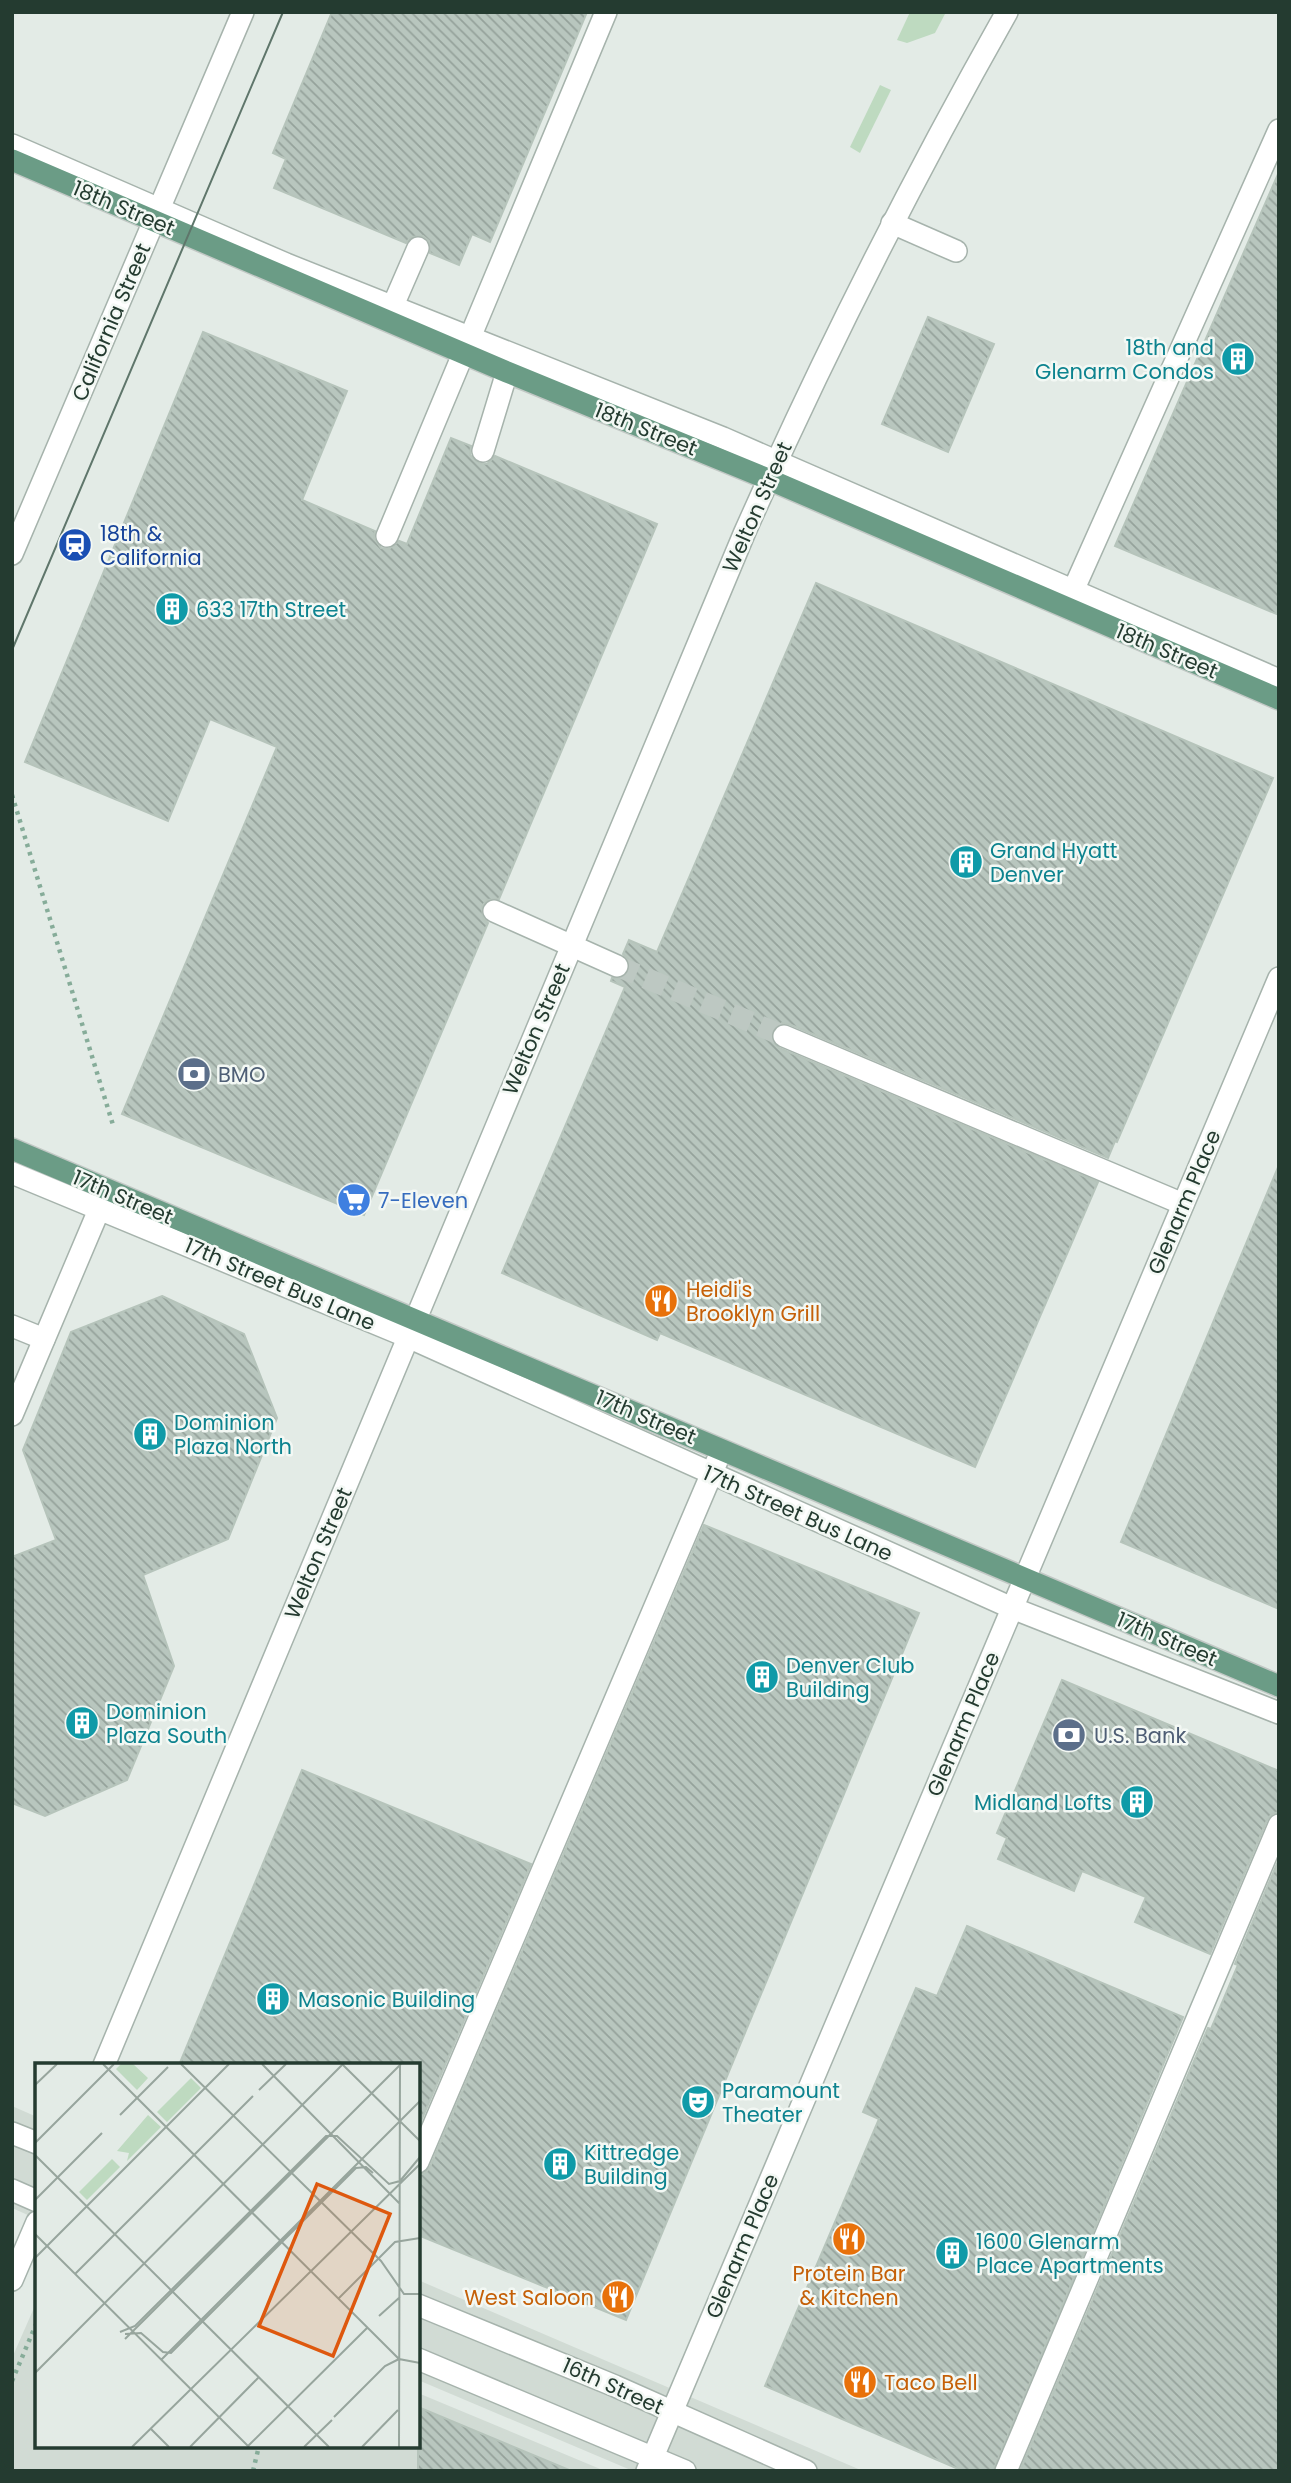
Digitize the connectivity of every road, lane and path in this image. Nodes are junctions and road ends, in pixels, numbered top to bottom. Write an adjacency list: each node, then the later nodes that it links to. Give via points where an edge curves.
1 (243, 12): 7 (street, California Street)
2 (606, 12): 12 (street)
3 (1007, 12): 8 (street, Welton Street)
4 (1279, 130): 18 (street)
5 (12, 145): 7 (street)
6 (12, 160): 7 (main road, 18th Street)
7 (157, 215): 11 (main road, 18th Street); 17 (street, California Street)
8 (892, 223): 10 (street); 15 (street, Welton Street)
9 (418, 248): 11 (street)
10 (956, 251)
11 (390, 313): 12 (main road, 18th Street)
12 (466, 345): 13 (main road, 18th Street); 15 (street); 16 (street)
13 (507, 372): 14 (street); 15 (main road, 18th Street)
14 (483, 451)
15 (772, 471): 18 (main road, 18th Street); 23 (street, Welton Street)
16 (387, 536)
17 (12, 554)
18 (1069, 599): 19 (street); 20 (main road, 18th Street)
19 (1279, 680)
20 (1279, 699)
21 (12, 795): 27 (path)
22 (494, 911): 23 (street)
23 (571, 946): 24 (street); 33 (street, Welton Street)
24 (618, 967)
25 (1279, 978): 31 (street, Glenarm Place)
26 (784, 1036): 31 (street)
27 (113, 1125)
28 (12, 1149): 30 (main road, 17th Street)
29 (12, 1173): 30 (street)
30 (103, 1199): 33 (main road, 17th Street); 34 (street)
31 (1183, 1204): 38 (street, Glenarm Place)
32 (12, 1326): 34 (street)
33 (411, 1328): 36 (main road, 17th Street); 37 (street, 17th Street Bus Lane); 43 (street, Welton Street)
34 (44, 1339): 35 (street)
35 (12, 1415)
36 (722, 1450): 37 (street); 38 (main road, 17th Street)
37 (711, 1474): 39 (street, 17th Street Bus Lane); 46 (street)
38 (1025, 1578): 39 (street, Glenarm Place); 40 (main road, 17th Street)
39 (1012, 1608): 41 (street, 17th Street Bus Lane); 55 (street, Glenarm Place)
40 (1279, 1686)
41 (1279, 1713)
42 (1279, 1825): 61 (street)
43 (105, 2063)
44 (12, 2133): 45 (street)
45 (35, 2142)
46 (420, 2157)
47 (12, 2190): 48 (street)
48 (35, 2199)
49 (35, 2227): 50 (street)
50 (12, 2280)
51 (420, 2306): 55 (street, 16th Street)
52 (35, 2327): 54 (path)
53 (420, 2360): 57 (street)
54 (12, 2381)
55 (671, 2412): 57 (street, Glenarm Place); 60 (street, 16th Street)
56 (259, 2448): 58 (path)
57 (650, 2464): 59 (street)
58 (253, 2471)
59 (685, 2471)
60 (806, 2471)
61 (1006, 2471)

